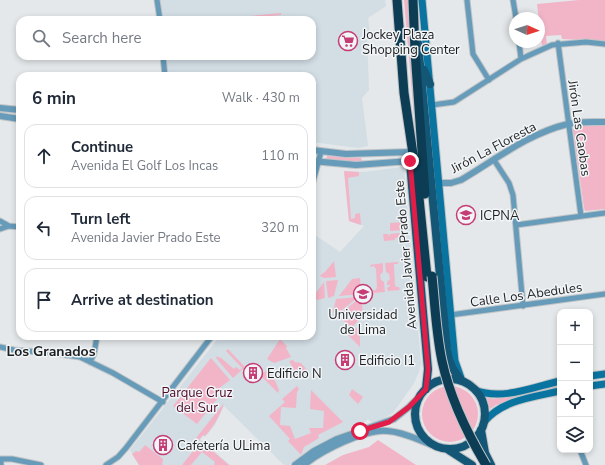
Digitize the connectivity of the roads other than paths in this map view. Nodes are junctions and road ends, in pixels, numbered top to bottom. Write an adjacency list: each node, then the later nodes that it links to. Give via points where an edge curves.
1 (157, 0): 8 (street)
2 (397, 0): 19 (highway, Avenida Javier Prado Este)
3 (413, 0): 9 (highway)
4 (422, 0): 18 (main road)
5 (467, 0): 17 (street, via 473,54)
6 (514, 0): 7 (street)
7 (515, 12)
8 (159, 16)
9 (414, 19): 13 (main road); 42 (highway)
10 (558, 43): 11 (street); 14 (street); 26 (street, Jirón Las Caobas)
11 (605, 44)
12 (520, 48): 14 (street)
13 (420, 59): 18 (main road); 52 (main road, via 447,350 451,367)
14 (521, 59): 17 (street)
15 (163, 60): 16 (street)
16 (165, 72)
17 (489, 80): 20 (street, via 454,102)
18 (430, 84): 20 (main road)
19 (404, 93): 29 (main road, Avenida Javier Prado Este); 42 (highway)
20 (432, 105): 34 (main road)
21 (0, 108): 22 (street)
22 (16, 110)
23 (0, 116): 24 (street)
24 (16, 118)
25 (605, 122): 26 (street, Jirón La Floresta)
26 (568, 124): 31 (street, Jirón La Floresta, via 541,133); 36 (street, Jirón Las Caobas)
27 (316, 151): 28 (street)
28 (321, 152): 29 (street); 30 (street)
29 (410, 152): 33 (main road, Avenida Javier Prado Este)
30 (316, 160)
31 (494, 160): 34 (street, Jirón La Floresta, via 461,180); 38 (street, via 512,191)
32 (316, 161): 33 (street, via 356,165)
33 (410, 161): 57 (main road, Avenida Javier Prado Este, via 428,369)
34 (439, 183): 45 (main road)
35 (605, 212): 36 (street)
36 (581, 216): 38 (street)
37 (0, 220): 39 (street)
38 (516, 225): 44 (street)
39 (9, 226): 40 (street); 41 (street)
40 (16, 227)
41 (0, 229)
42 (430, 277): 71 (highway, via 434,350 444,388 459,427); 72 (highway, bridge, via 438,338 447,377 464,424)
43 (605, 294): 44 (street, Calle Los Abedules)
44 (522, 306): 45 (street, Calle Los Abedules)
45 (450, 315): 52 (main road, via 455,360)
46 (96, 340): 49 (street)
47 (209, 340): 59 (street)
48 (0, 347): 49 (street, via 80,357)
49 (90, 362): 59 (street)
50 (605, 374): 51 (main road)
51 (593, 376)
52 (462, 381): 56 (main road); 57 (main road, via 443,380 434,383)
53 (557, 382): 56 (main road, via 505,394 492,395)
54 (605, 384): 55 (main road)
55 (593, 386)
56 (476, 390): 60 (main road, via 484,405)
57 (424, 392): 61 (main road, via 417,403 417,425 424,437); 68 (street, via 394,419 337,439)
58 (557, 392): 60 (main road, via 506,405 496,410)
59 (163, 402): 67 (street, via 118,457)
60 (483, 426): 62 (main road, via 476,438 469,443 462,447); 73 (main road, via 485,454)
61 (438, 447): 62 (main road); 69 (street, via 399,433 382,431 345,442)
62 (446, 449): 70 (main road)
63 (581, 453): 74 (street)
64 (0, 459): 65 (street); 66 (street)
65 (1, 465)
66 (41, 465)
67 (106, 465)
68 (295, 465)
69 (304, 465)
70 (472, 465)
71 (479, 465)
72 (486, 465)
73 (490, 465)
74 (586, 465)

